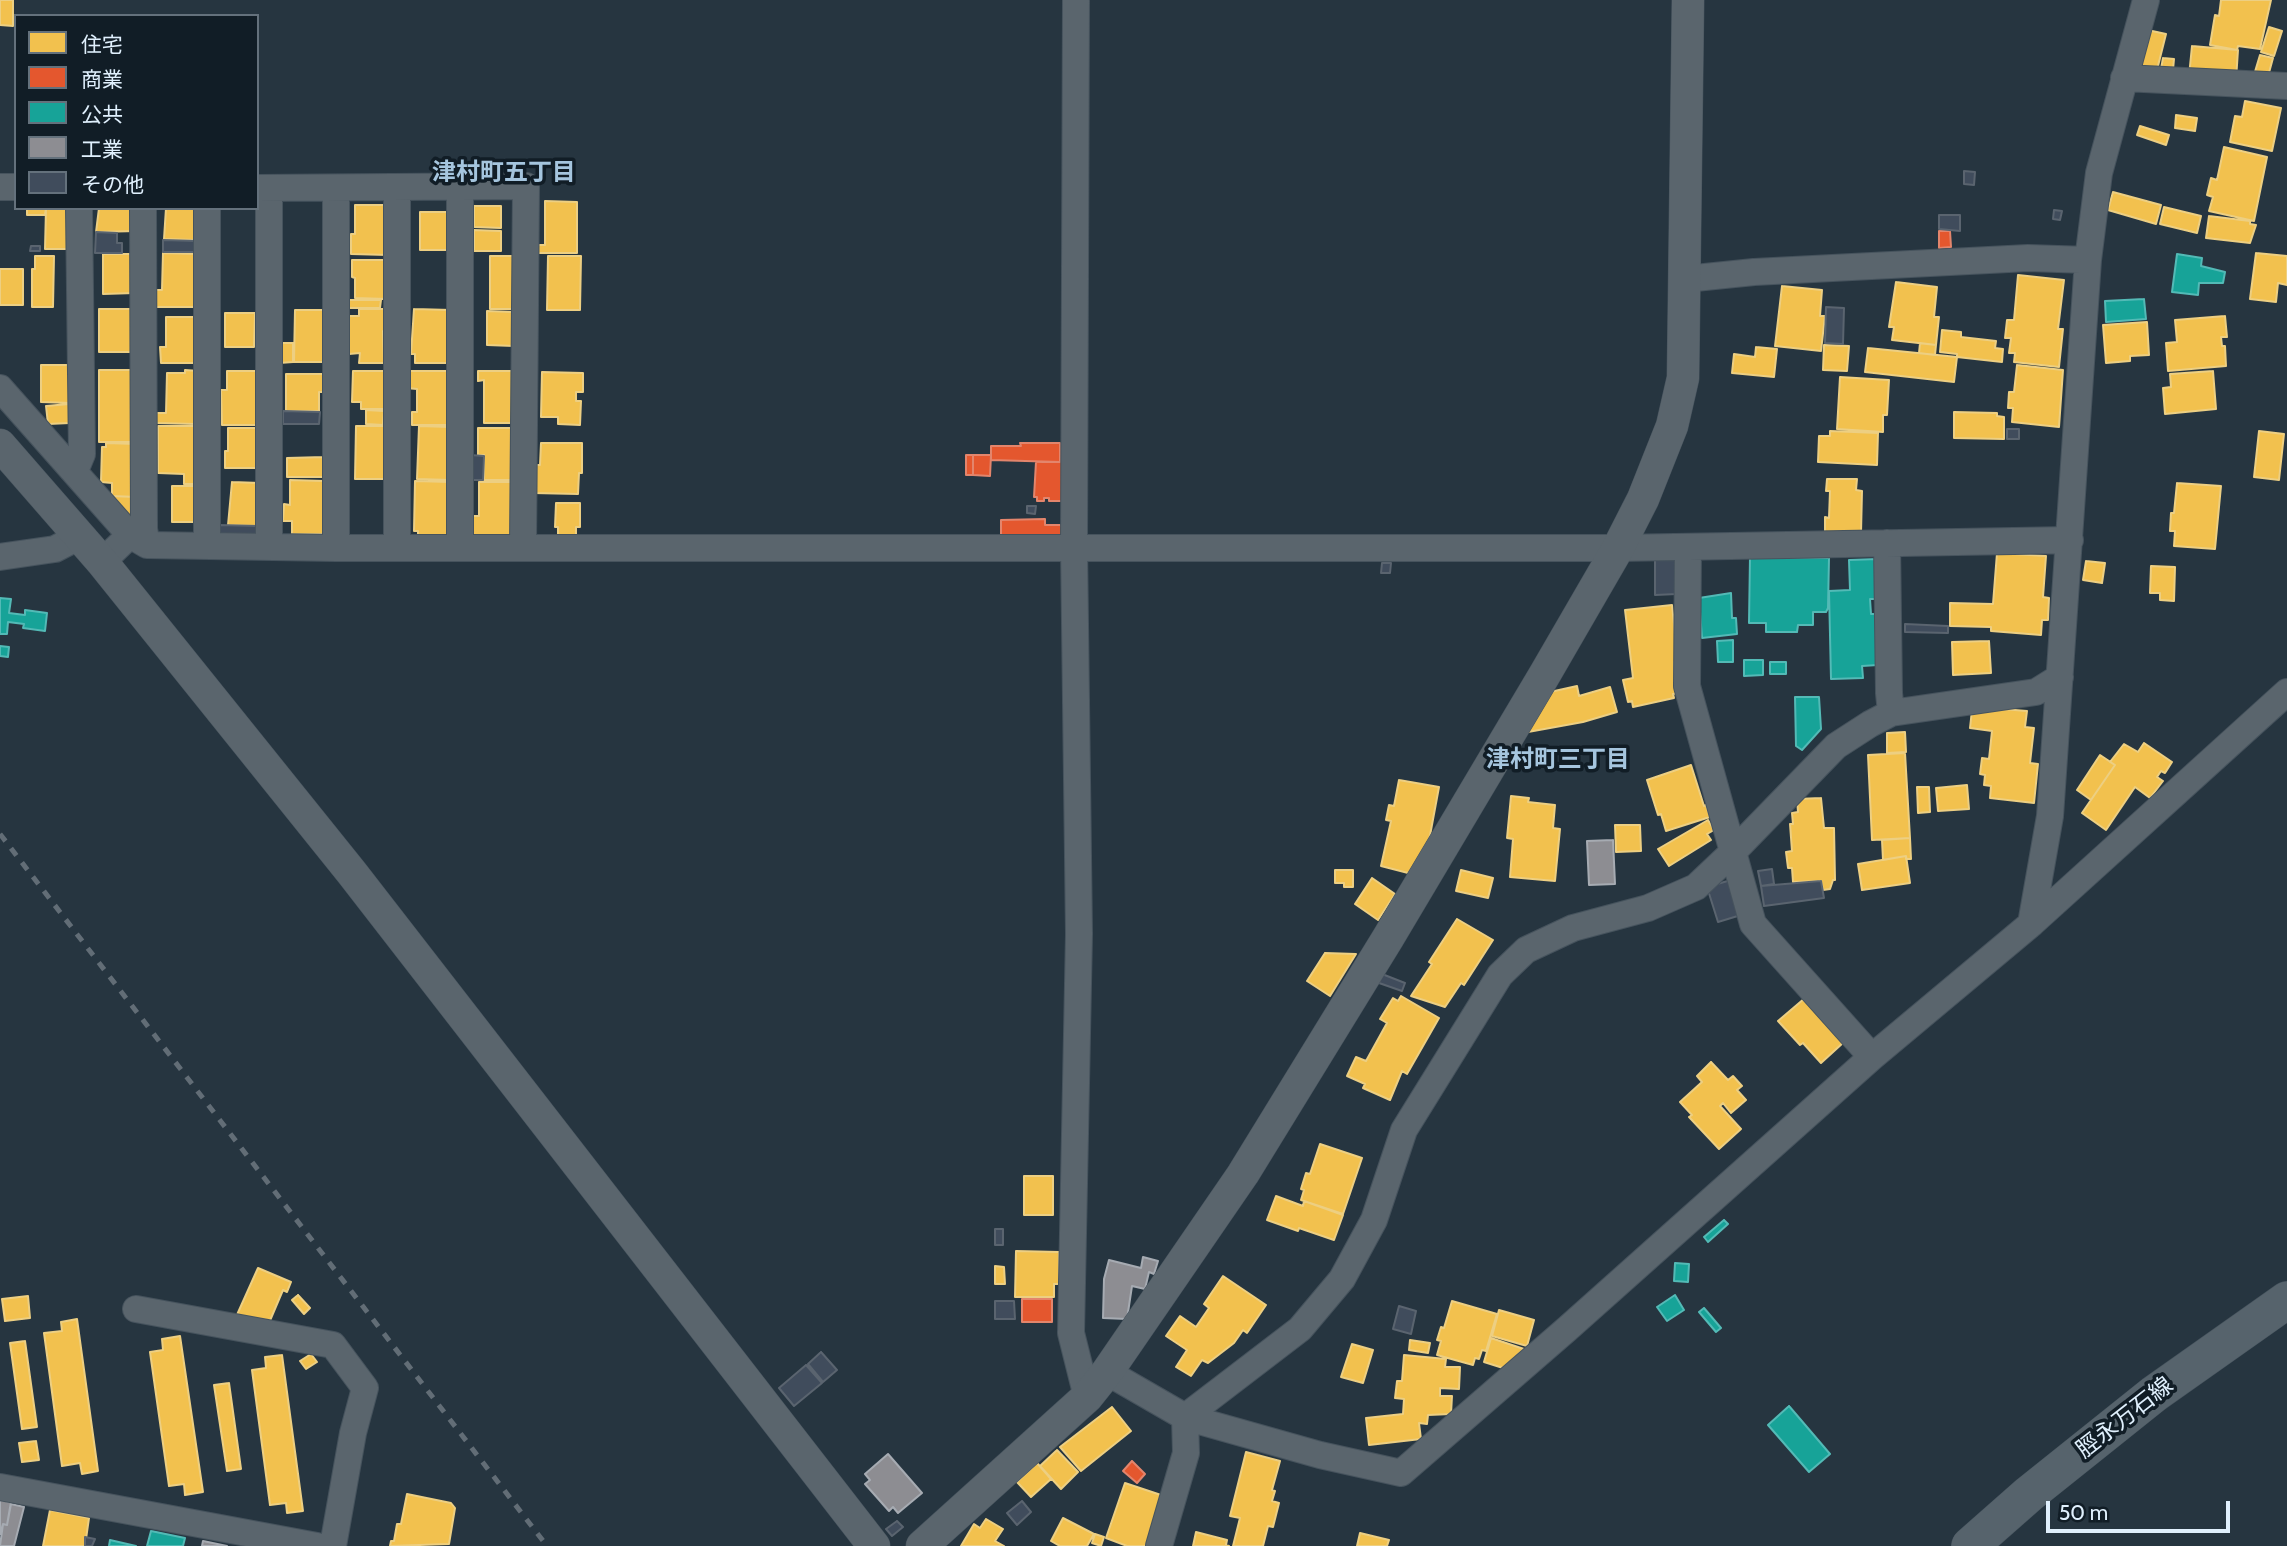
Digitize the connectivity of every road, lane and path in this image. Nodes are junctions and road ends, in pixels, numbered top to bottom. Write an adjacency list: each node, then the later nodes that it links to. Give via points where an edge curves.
1 (1076, 0): 24 (street)
2 (1688, 0): 14 (street)
3 (2146, 0): 4 (street)
4 (2124, 79): 5 (street); 13 (street, via 2099,173)
5 (2287, 86)
6 (460, 186): 7 (street); 23 (street, via 526,186); 27 (street)
7 (397, 187): 9 (street); 26 (street)
8 (263, 188): 9 (street); 25 (street)
9 (336, 188): 29 (street)
10 (79, 210): 17 (street, via 82,454)
11 (143, 210): 19 (street, via 144,515)
12 (208, 210): 22 (street)
13 (2088, 260): 14 (street, via 2028,258); 20 (street)
14 (1685, 279): 30 (street, via 1683,378 1672,426)
15 (0, 388): 17 (street)
16 (0, 444): 18 (street)
17 (75, 471): 19 (street)
18 (80, 537): 31 (street, via 55,549); 32 (street)
19 (138, 540): 22 (street); 32 (street)
20 (2070, 540): 21 (street); 33 (street)
21 (1887, 543): 28 (street); 35 (street)
22 (207, 546): 25 (street)
23 (523, 546): 24 (street); 27 (street)
24 (1073, 546): 30 (street); 42 (street, via 1079,934 1071,1333)
25 (269, 547): 29 (street)
26 (397, 547): 27 (street); 29 (street)
27 (460, 547)
28 (1688, 547): 30 (street); 36 (street, via 1688,685)
29 (336, 548)
30 (1618, 548): 41 (street, via 1243,1174)
31 (0, 557)
32 (102, 562): 47 (street, via 352,873)
33 (2060, 677): 35 (street, via 2036,692); 37 (street, via 2050,816)
34 (2287, 692): 37 (street)
35 (1891, 713): 36 (street, via 1836,746)
36 (1733, 852): 38 (street, via 1753,923); 43 (street, via 1696,887 1648,908 1573,928 1526,950 1500,975 1404,1130 1374,1220 1342,1279 1300,1329)
37 (2031, 924): 38 (street)
38 (1872, 1057): 43 (street, via 1401,1472 1320,1455)
39 (2287, 1300): 50 (main road, 脛永万石線, via 2154,1394)
40 (136, 1309): 46 (street, via 332,1345 365,1388)
41 (1107, 1372): 42 (street); 43 (street)
42 (1087, 1397): 48 (street)
43 (1185, 1417): 49 (street, via 1186,1453)
44 (0, 1487): 45 (street)
45 (317, 1546)
46 (333, 1546)
47 (874, 1546)
48 (922, 1546)
49 (1159, 1546)
50 (1970, 1546)

